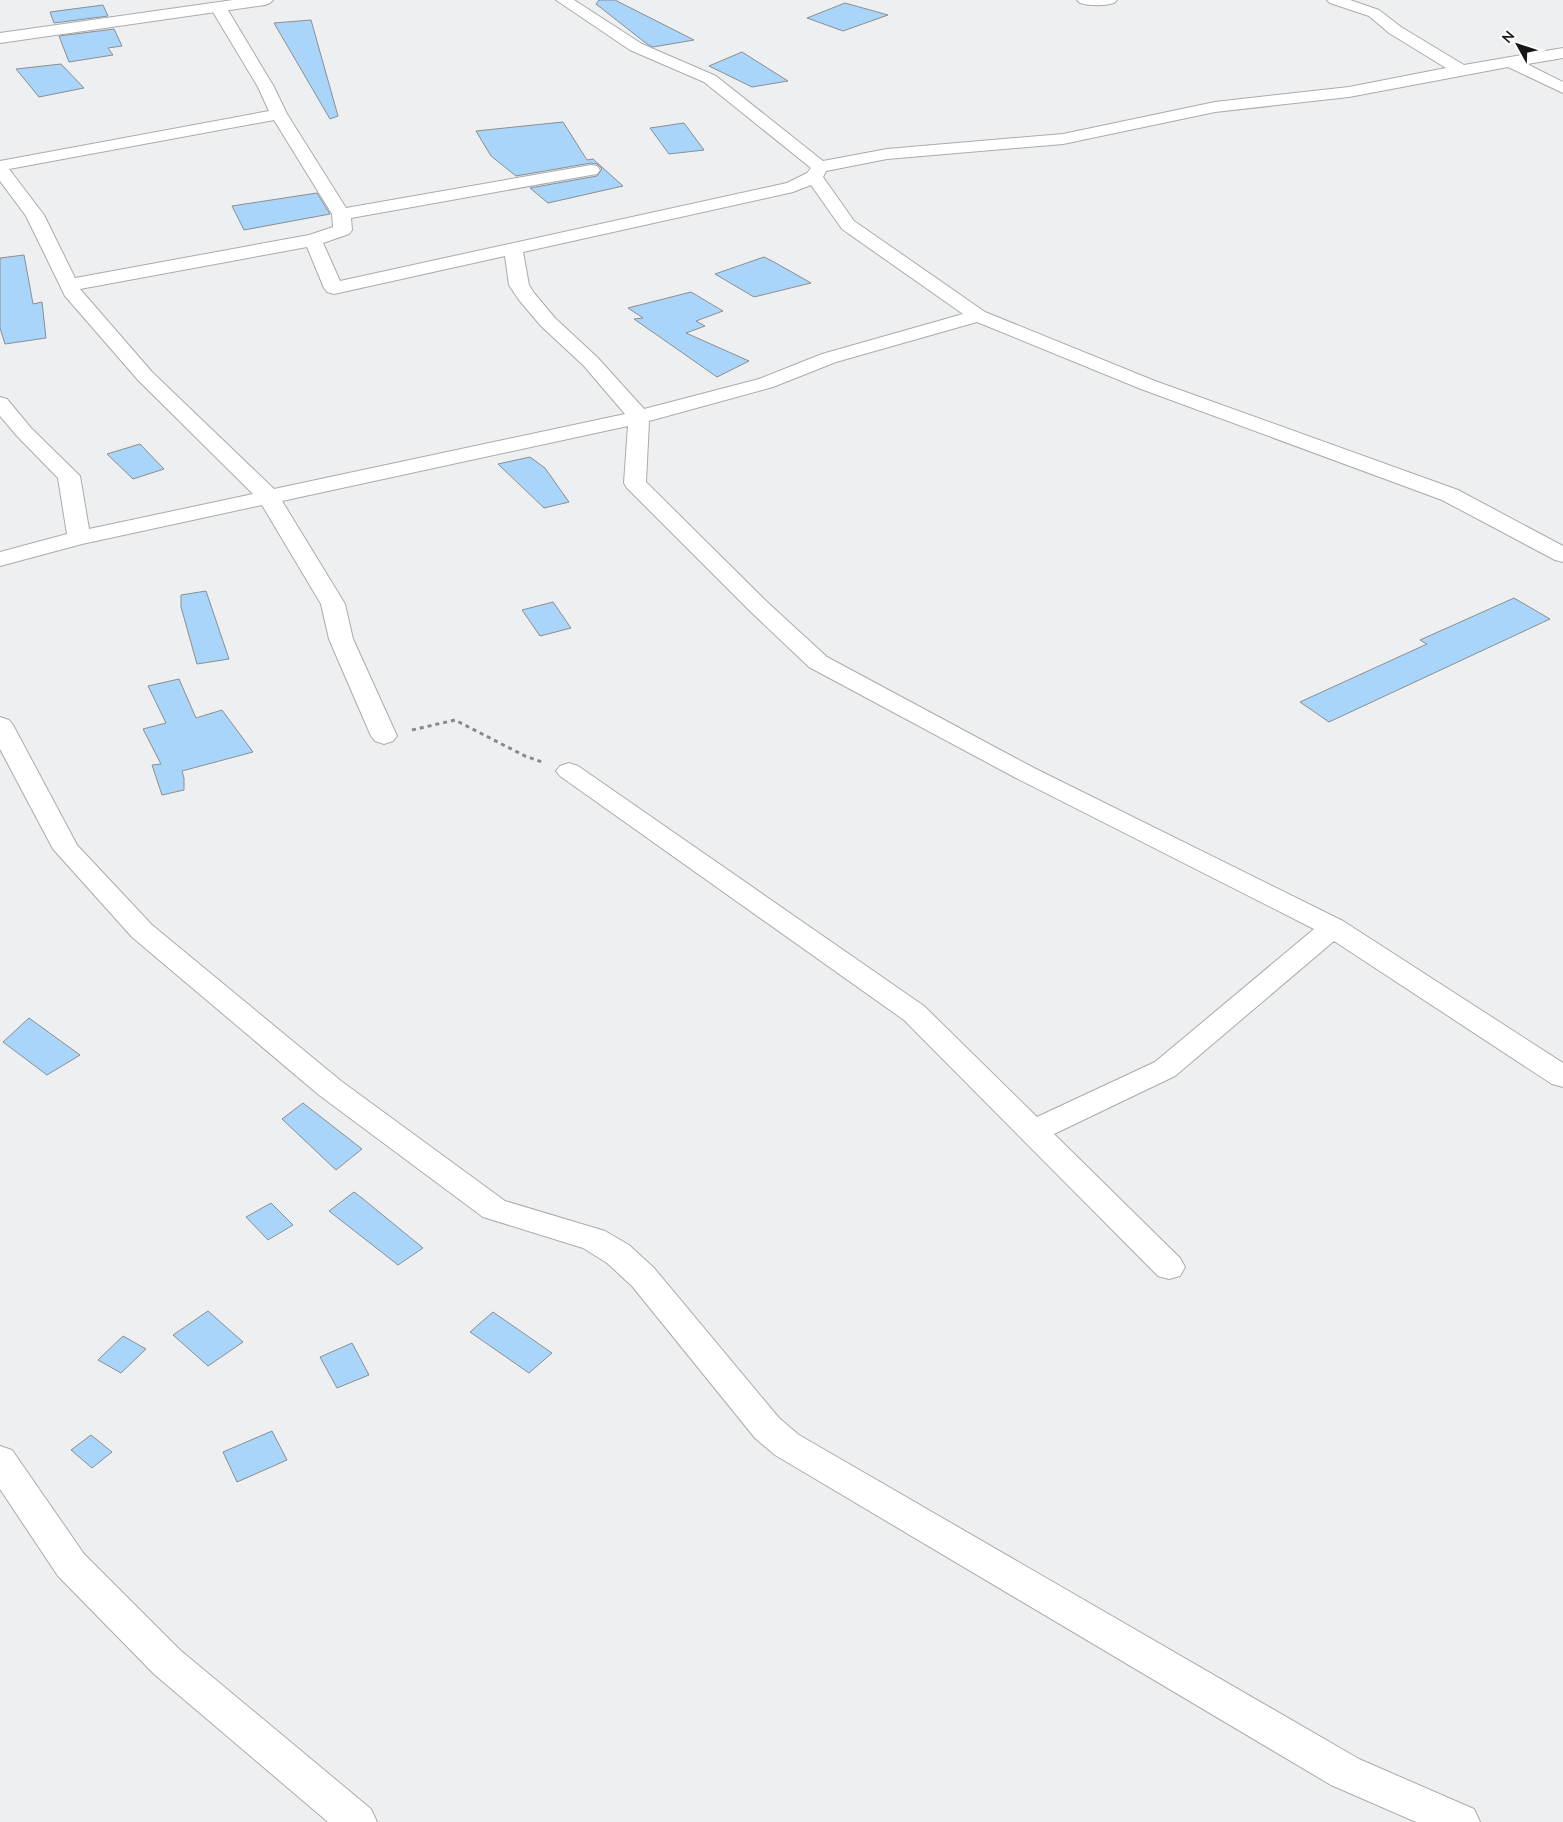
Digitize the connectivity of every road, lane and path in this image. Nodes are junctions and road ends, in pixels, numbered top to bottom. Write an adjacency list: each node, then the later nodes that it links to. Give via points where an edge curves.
1 (265, 0): 6 (street)
2 (564, 0): 15 (street, via 636,47 710,79)
3 (1086, 0): 4 (street)
4 (1109, 0)
5 (1335, 0): 10 (street, via 1374,13 1395,30)
6 (218, 7): 7 (street); 12 (street)
7 (0, 38)
8 (1563, 53): 9 (street)
9 (1508, 61): 10 (street); 11 (street)
10 (1461, 70): 15 (street, via 1350,92 1215,107 1063,139 887,154)
11 (1563, 88)
12 (279, 114): 13 (street); 16 (street)
13 (0, 168): 19 (street, via 35,215)
14 (592, 170): 16 (street)
15 (817, 172): 18 (street, via 793,187); 20 (street, via 848,225)
16 (341, 214): 17 (street, via 343,230)
17 (313, 240): 18 (street, via 334,288); 19 (street)
18 (514, 248): 22 (street, via 519,285 526,296)
19 (69, 285): 23 (street, via 145,376)
20 (978, 316): 22 (street, via 829,358 766,383); 25 (street, via 1148,385 1450,495)
21 (0, 403): 24 (street, via 69,476)
22 (639, 417): 23 (street); 30 (street, via 635,483 818,662 1025,773)
23 (268, 496): 24 (street); 28 (street, via 333,604 341,639)
24 (79, 538): 26 (street)
25 (1563, 554)
26 (0, 559)
27 (0, 725): 36 (street, via 66,849 142,931 330,1088 494,1209 594,1239 618,1254 643,1277 767,1428 787,1445 1345,1772)
28 (384, 736): 29 (path, via 455,720 525,756)
29 (569, 771): 32 (street, via 914,1013)
30 (1333, 927): 31 (street); 32 (street, via 1165,1068)
31 (1563, 1077)
32 (1034, 1132): 33 (street)
33 (1169, 1267)
34 (0, 1460): 35 (street, via 71,1565 167,1662)
35 (357, 1822)
36 (1460, 1822)

